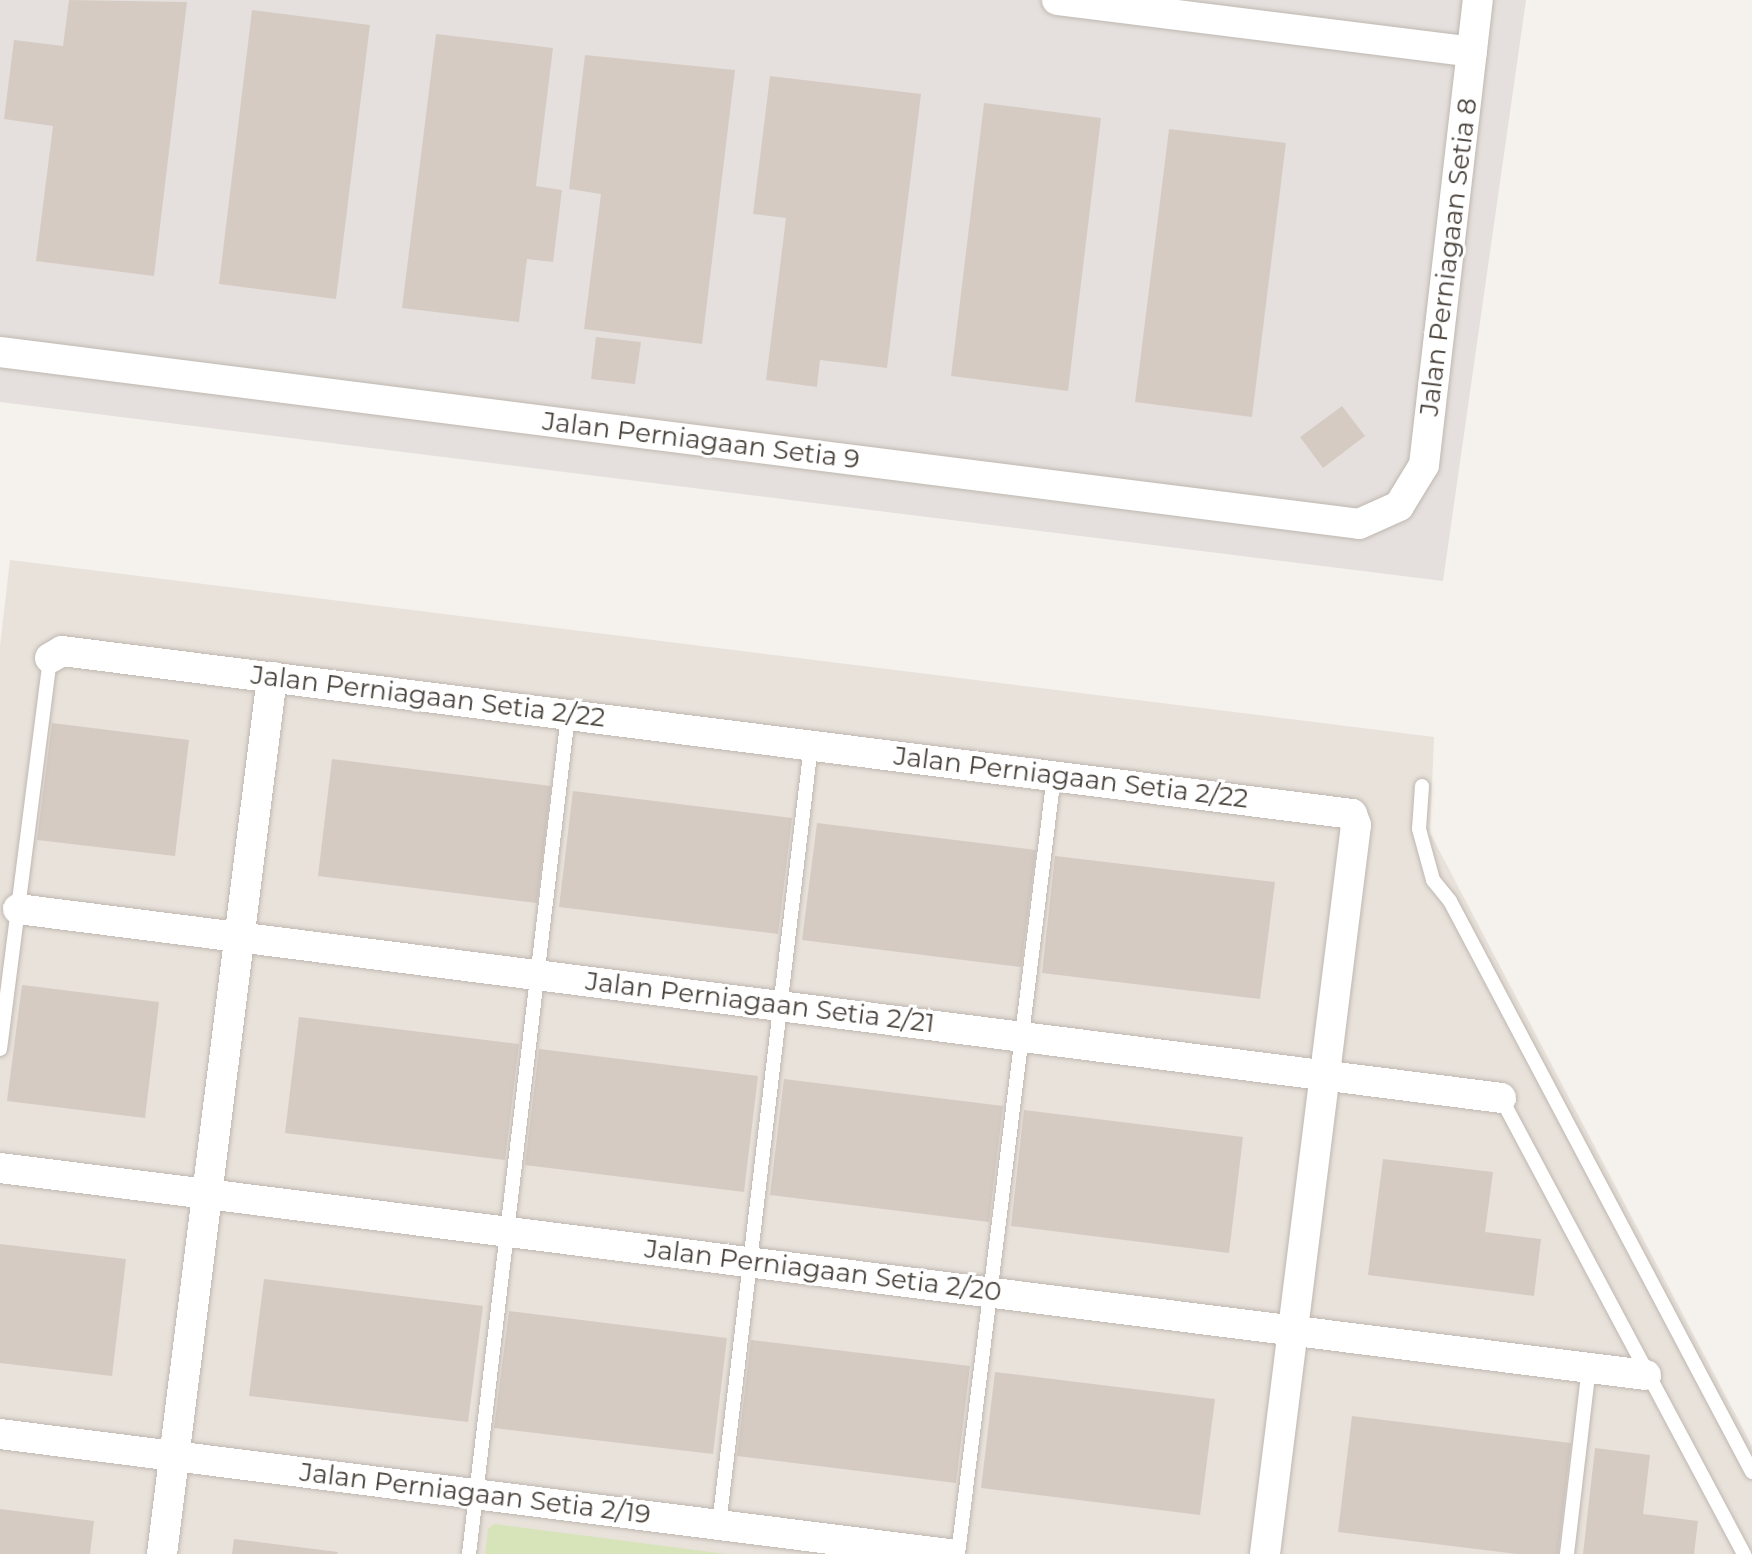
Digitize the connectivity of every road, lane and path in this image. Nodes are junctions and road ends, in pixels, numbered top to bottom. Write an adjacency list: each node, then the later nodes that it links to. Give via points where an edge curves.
1 (1057, 0): 3 (street)
2 (1478, 0): 3 (street, Jalan Perniagaan Setia 8)
3 (1472, 52): 5 (street, Jalan Perniagaan Setia 8, via 1424,465)
4 (0, 352): 5 (street, Jalan Perniagaan Setia 9, via 1359,524)
5 (1399, 506)
6 (50, 658): 7 (street, Jalan Perniagaan Setia 2/22, via 62,651); 12 (lane)
7 (272, 677): 8 (street, Jalan Perniagaan Setia 2/22); 13 (street)
8 (568, 715): 9 (street, Jalan Perniagaan Setia 2/22); 14 (lane)
9 (811, 745): 10 (street, Jalan Perniagaan Setia 2/22); 15 (lane)
10 (1054, 776): 16 (lane); 18 (street, Jalan Perniagaan Setia 2/22, via 1356,818)
11 (1422, 786): 30 (lane, via 1419,829 1433,880 1450,901)
12 (18, 909): 13 (street, Jalan Perniagaan Setia 2/21); 17 (lane)
13 (240, 937): 14 (street, Jalan Perniagaan Setia 2/21); 21 (street)
14 (538, 975): 15 (street, Jalan Perniagaan Setia 2/21); 22 (lane)
15 (780, 1005): 16 (street, Jalan Perniagaan Setia 2/21); 23 (lane)
16 (1023, 1036): 18 (street, Jalan Perniagaan Setia 2/21); 24 (lane)
17 (0, 1049)
18 (1326, 1074): 19 (street, Jalan Perniagaan Setia 2/21); 25 (street, Jalan Perniagaan Setia 2/22)
19 (1501, 1098): 27 (lane)
20 (0, 1168): 21 (street, Jalan Perniagaan Setia 2/20)
21 (207, 1194): 22 (street, Jalan Perniagaan Setia 2/20); 29 (street)
22 (507, 1231): 23 (street, Jalan Perniagaan Setia 2/20); 31 (lane)
23 (750, 1262): 24 (street, Jalan Perniagaan Setia 2/20); 32 (lane)
24 (991, 1293): 25 (street, Jalan Perniagaan Setia 2/20); 36 (lane)
25 (1294, 1331): 26 (street, Jalan Perniagaan Setia 2/20); 37 (street, Jalan Perniagaan Setia 2/22)
26 (1589, 1368): 27 (street, Jalan Perniagaan Setia 2/20); 38 (lane)
27 (1646, 1375): 39 (lane)
28 (0, 1434): 29 (street, Jalan Perniagaan Setia 2/19)
29 (175, 1456): 31 (street, Jalan Perniagaan Setia 2/19); 33 (street)
30 (1752, 1472)
31 (476, 1494): 32 (street, Jalan Perniagaan Setia 2/19); 34 (lane)
32 (719, 1525): 35 (street, Jalan Perniagaan Setia 2/19)
33 (162, 1554)
34 (469, 1554)
35 (949, 1554)
36 (958, 1554)
37 (1265, 1554)
38 (1567, 1554)
39 (1744, 1554)

